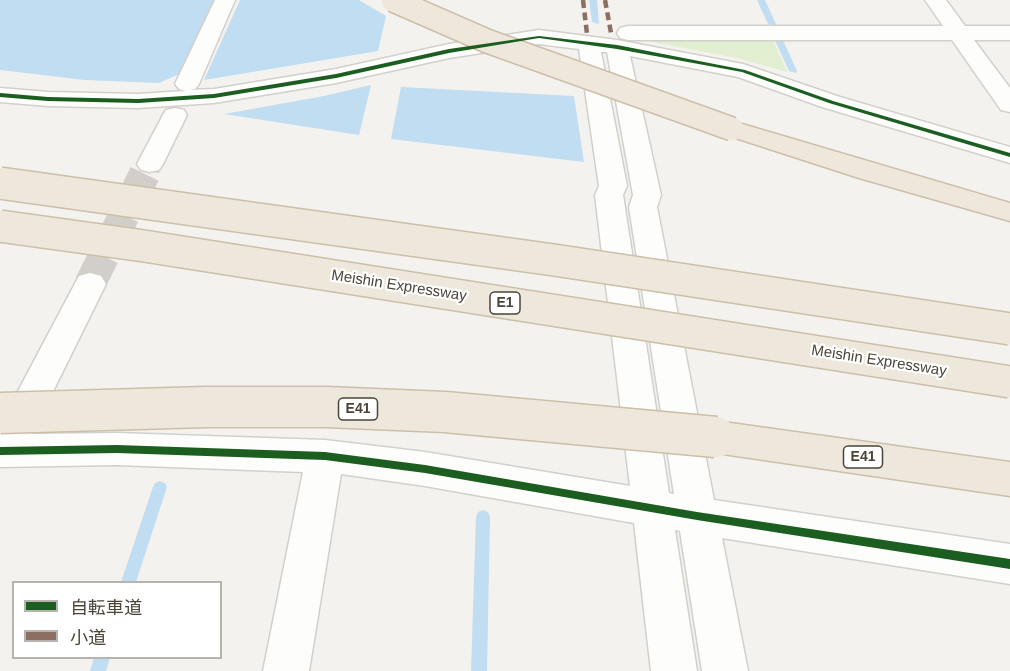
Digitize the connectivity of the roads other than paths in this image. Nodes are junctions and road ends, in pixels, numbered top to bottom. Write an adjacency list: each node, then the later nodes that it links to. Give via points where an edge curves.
1 (225, 0): 10 (street)
2 (393, 0): 17 (highway, bridge, via 497,45 732,129)
3 (419, 0): 7 (street, via 480,26)
4 (935, 0): 5 (street)
5 (960, 33): 6 (street); 7 (street, via 611,33); 12 (street)
6 (1010, 33)
7 (539, 37): 8 (street); 11 (street, via 214,96 126,101)
8 (588, 44): 9 (street); 26 (street, via 613,186 609,195)
9 (617, 47): 14 (street, via 743,71 831,102); 27 (street, via 647,195 643,207)
10 (187, 84)
11 (0, 95)
12 (1010, 105)
13 (175, 115): 15 (street)
14 (1010, 155)
15 (150, 164)
16 (0, 183): 20 (highway, bridge, via 554,260)
17 (1010, 212)
18 (0, 226): 21 (highway, Meishin Expressway / E1, bridge)
19 (90, 284): 23 (street)
20 (1010, 329)
21 (1010, 382)
22 (0, 413): 25 (highway, E41, bridge, via 206,407 446,412 716,437)
23 (2, 455): 24 (street, via 117,449)
24 (325, 456): 26 (street, via 425,469); 29 (street)
25 (1010, 479)
26 (653, 509): 27 (street); 30 (street)
27 (697, 516): 28 (street); 31 (street)
28 (1010, 564)
29 (286, 671)
30 (675, 671)
31 (725, 671)

